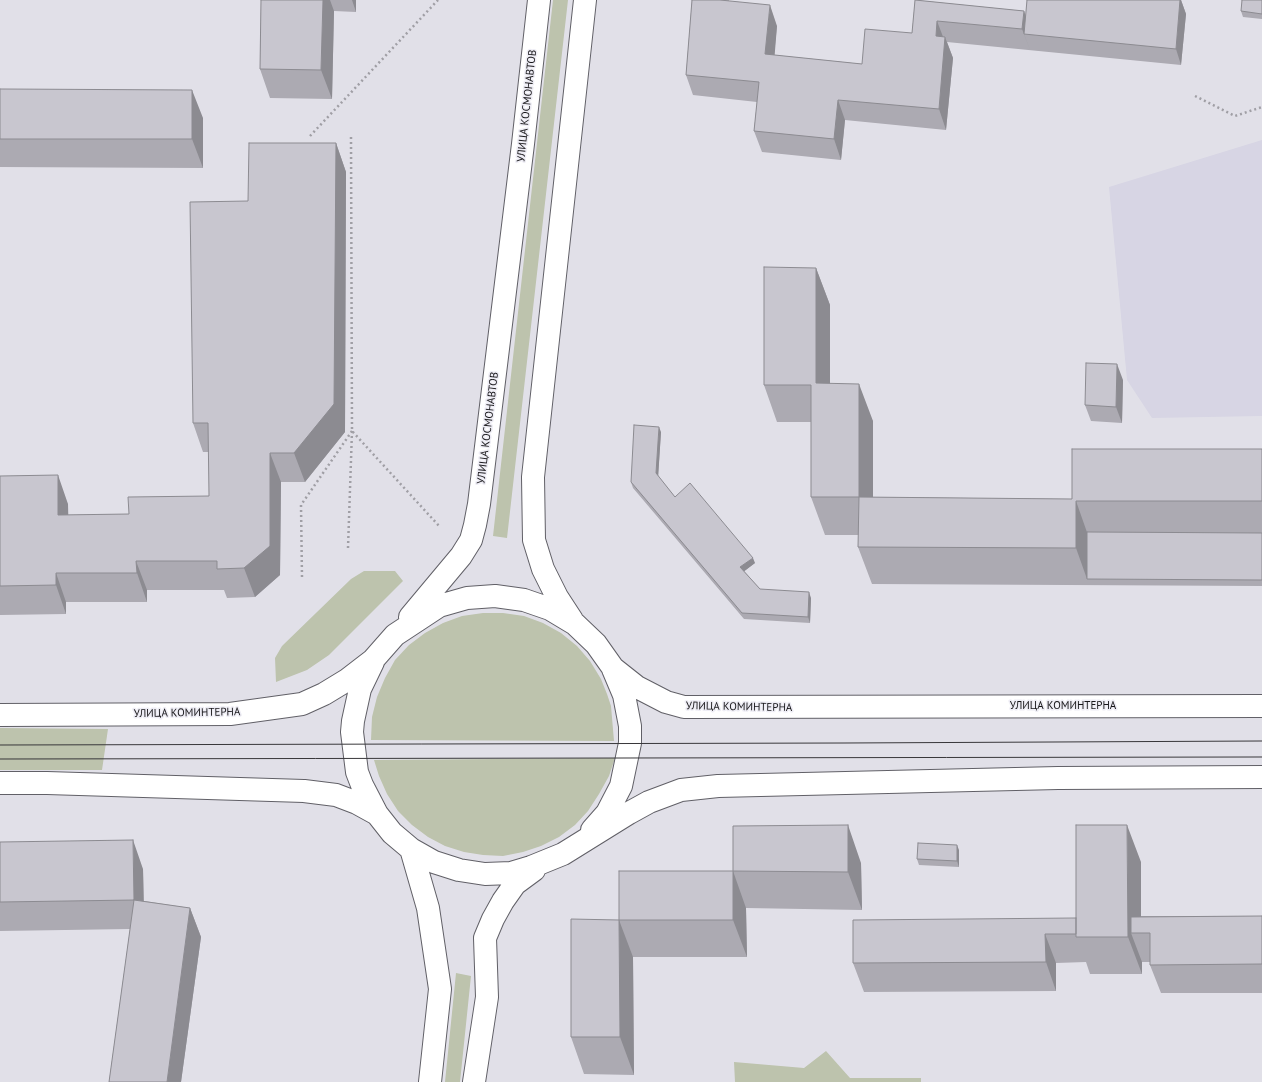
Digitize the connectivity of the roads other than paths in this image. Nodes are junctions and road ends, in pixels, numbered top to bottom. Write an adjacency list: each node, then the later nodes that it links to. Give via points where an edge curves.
1 (539, 0): 4 (street, УЛИЦА КОСМОНАВТОВ, via 481,488 471,540 461,556)
2 (585, 0): 3 (street, via 533,477 534,540 543,569)
3 (575, 624): 4 (street, УЛИЦА КОМИНТЕРНА, via 550,609 524,600 495,596 467,598 439,606); 5 (street, УЛИЦА КОМИНТЕРНА, via 596,644)
4 (394, 635): 7 (street, УЛИЦА КОМИНТЕРНА, via 373,660 347,680 302,704 230,714); 10 (street, УЛИЦА КОСМОНАВТОВ, via 368,672 360,689 353,721 357,772)
5 (613, 668): 6 (street, УЛИЦА КОМИНТЕРНА, via 637,687 666,702 684,707); 12 (street, via 624,695 630,726 629,750 621,786 607,813 587,836)
6 (1262, 706)
7 (0, 715)
8 (1262, 777): 12 (street, via 1058,778 718,786 681,790 649,802)
9 (0, 783): 10 (street, via 321,792 347,798)
10 (377, 814): 11 (street, via 392,833)
11 (411, 849): 12 (street, via 434,862 459,870 485,874 511,873); 13 (street, via 428,908 440,989)
12 (563, 854): 14 (street, via 532,871 515,884 502,901 485,938 486,997)
13 (430, 1082)
14 (474, 1082)

